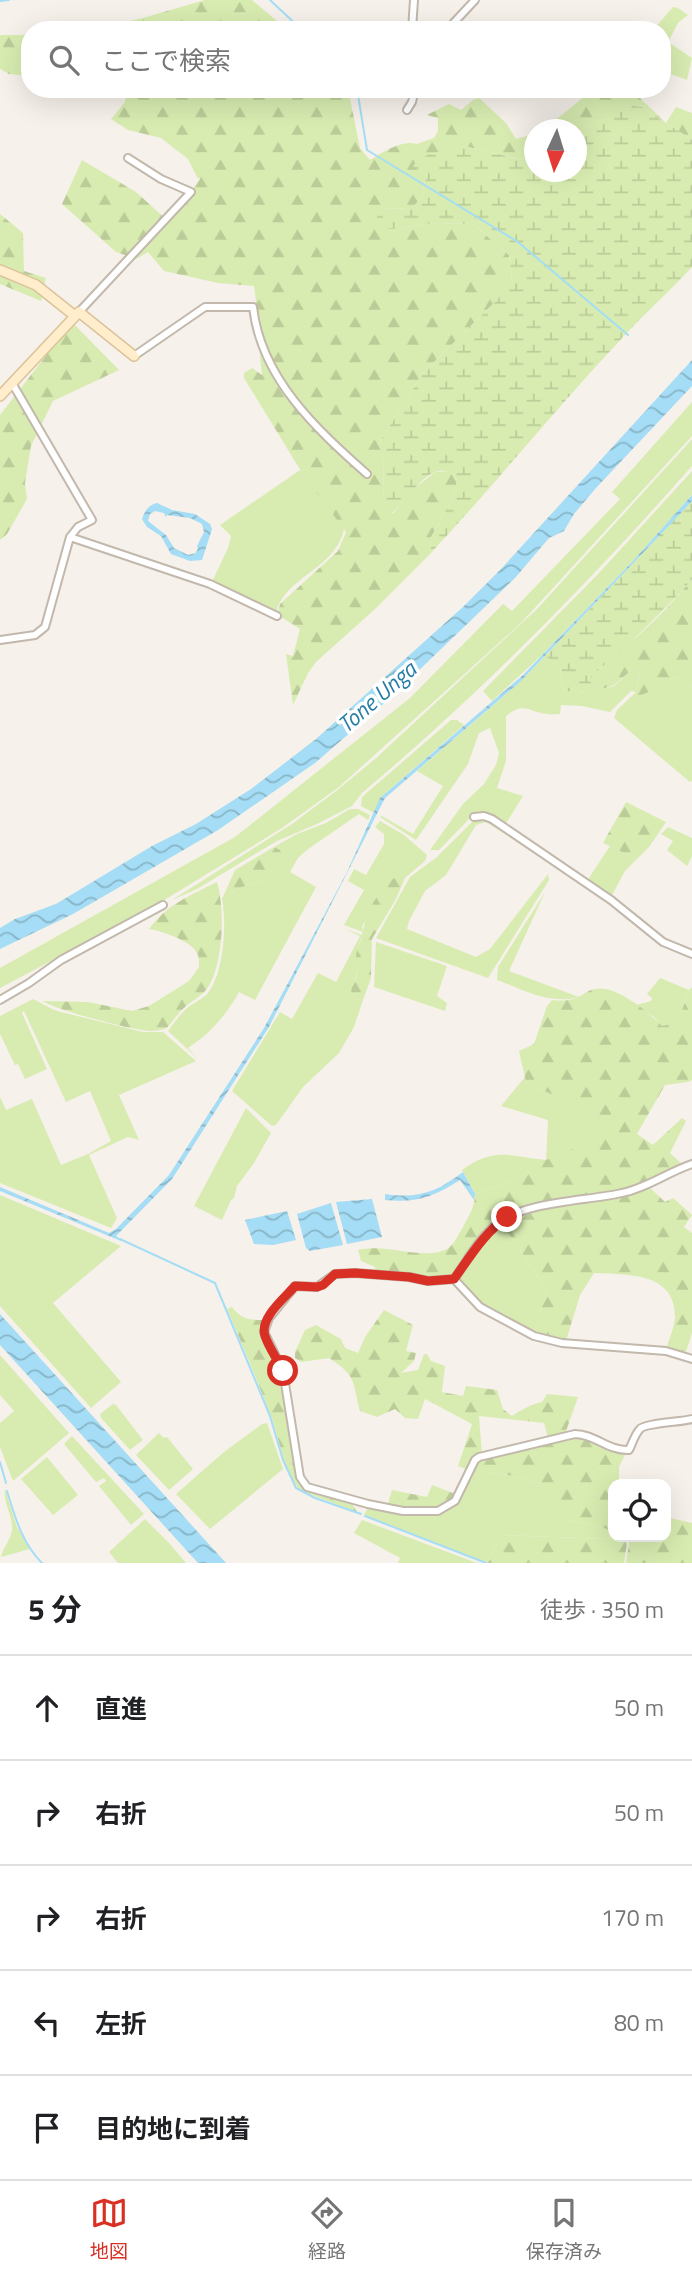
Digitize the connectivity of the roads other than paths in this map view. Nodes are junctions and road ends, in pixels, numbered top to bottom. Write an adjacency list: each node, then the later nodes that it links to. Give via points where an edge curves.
1 (414, 0): 3 (street)
2 (475, 0): 4 (street)
3 (413, 21)
4 (455, 21)
5 (413, 98): 6 (street)
6 (407, 110)
7 (128, 158): 9 (street, via 191,192)
8 (0, 270): 9 (street, via 36,285)
9 (77, 314): 10 (street); 11 (street)
10 (134, 356): 13 (street, via 205,307 253,307 261,344 284,385 328,440)
11 (12, 383): 12 (street); 14 (street, via 92,520)
12 (0, 396)
13 (367, 474)
14 (70, 537): 15 (street, via 203,582); 16 (street, via 45,627 35,635)
15 (277, 616)
16 (0, 640)
17 (474, 817): 19 (street, via 492,819 611,900 663,942)
18 (163, 905): 20 (street, via 61,960)
19 (692, 954)
20 (0, 1000)
21 (692, 1164): 22 (street, via 626,1192 507,1217 485,1236)
22 (454, 1279): 23 (street, via 480,1307 534,1336 562,1343 666,1351); 24 (street, via 335,1274 317,1287 295,1286 269,1318 264,1332 283,1371 300,1477 307,1487 393,1510 438,1511 455,1502 479,1457 575,1434 629,1450 642,1427)
23 (692, 1359)
24 (692, 1419)

